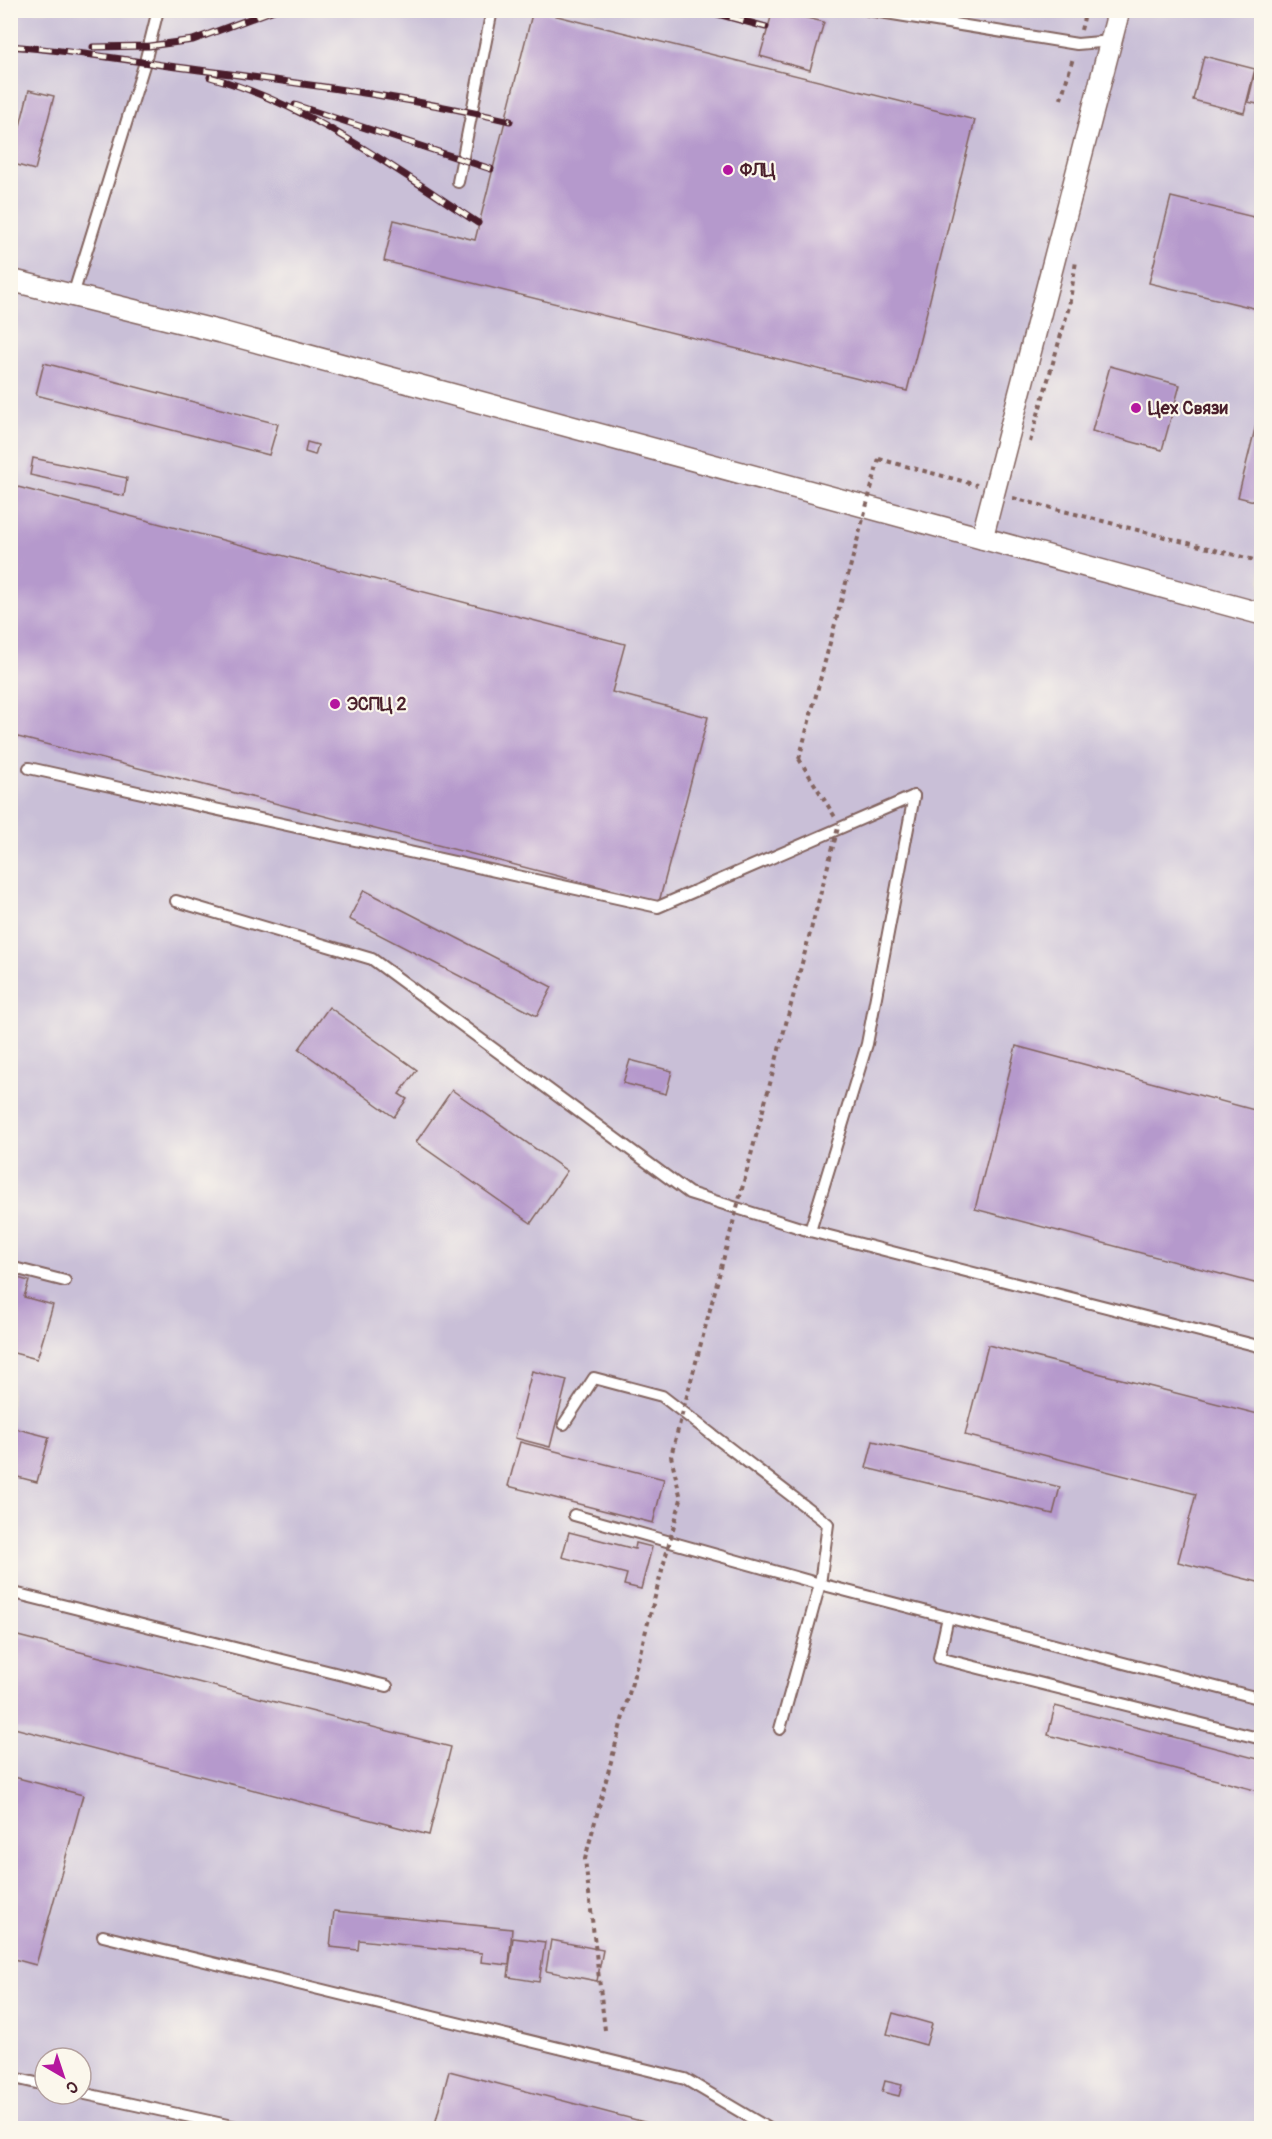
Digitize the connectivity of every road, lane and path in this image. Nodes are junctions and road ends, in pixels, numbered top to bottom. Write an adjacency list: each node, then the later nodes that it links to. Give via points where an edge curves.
1 (158, 10): 8 (lane, via 146,62)
2 (492, 10): 6 (lane)
3 (868, 10): 5 (lane, via 1077,44)
4 (1119, 10): 5 (street)
5 (1112, 41): 9 (street)
6 (458, 182)
7 (10, 280): 8 (street)
8 (73, 295): 10 (street)
9 (994, 490): 10 (street); 11 (path); 29 (path, bridge, via 879,459 799,759 839,824 671,1456 681,1499 585,1859)
10 (982, 538): 12 (street)
11 (1262, 562)
12 (1262, 614)
13 (29, 768): 15 (lane, via 658,907 914,796 867,1044)
14 (176, 901): 15 (lane, via 372,959 689,1193)
15 (810, 1231): 18 (lane)
16 (10, 1267): 17 (lane)
17 (65, 1281)
18 (1262, 1347)
19 (564, 1424): 21 (lane, via 594,1378 662,1396 828,1524)
20 (574, 1515): 21 (lane)
21 (820, 1584): 23 (lane); 26 (lane)
22 (10, 1592): 24 (lane)
23 (948, 1617): 25 (lane); 27 (lane, via 939,1658)
24 (387, 1686)
25 (1262, 1699)
26 (780, 1729)
27 (1262, 1739)
28 (103, 1936): 34 (lane, via 685,2079)
29 (605, 2030)
30 (10, 2077): 31 (lane)
31 (33, 2082)
32 (93, 2096): 33 (lane)
33 (241, 2128)
34 (768, 2128)

